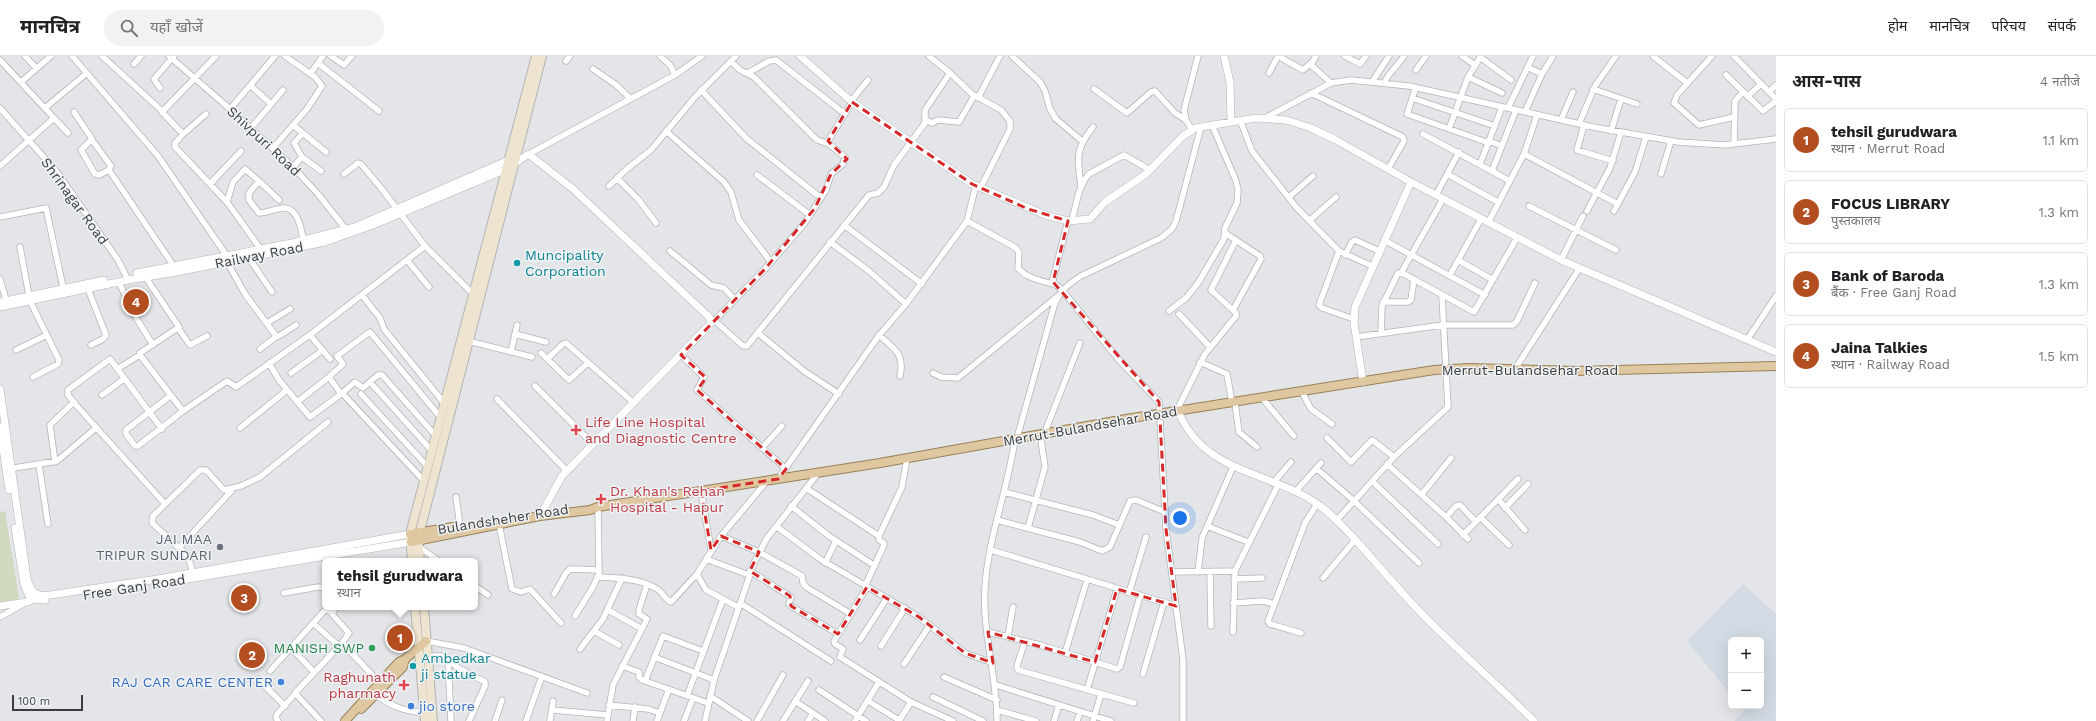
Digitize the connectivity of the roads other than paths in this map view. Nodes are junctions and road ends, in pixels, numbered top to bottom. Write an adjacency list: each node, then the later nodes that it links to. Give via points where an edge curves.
1 (25, 56): 46 (street)
2 (51, 56): 46 (street)
3 (72, 56): 49 (street)
4 (102, 56): 95 (street)
5 (141, 56): 43 (street)
6 (216, 56): 58 (street)
7 (275, 56): 68 (street)
8 (286, 56): 53 (street)
9 (323, 56): 41 (street)
10 (331, 56): 11 (street, via 344,65)
11 (352, 56)
12 (536, 56): 144 (main road)
13 (542, 56): 144 (main road)
14 (660, 56): 56 (street, via 670,65)
15 (702, 56): 56 (street)
16 (736, 56): 40 (street)
17 (800, 56): 86 (street)
18 (929, 56): 51 (street)
19 (1000, 56): 80 (street)
20 (1012, 56): 131 (street, via 1040,82 1056,119)
21 (1198, 56): 106 (street, via 1184,110)
22 (1224, 56): 109 (street, via 1230,82)
23 (1278, 56): 42 (street, via 1303,70); 52 (street)
24 (1316, 56): 42 (street)
25 (1345, 56): 26 (street, via 1360,64)
26 (1366, 56)
27 (1389, 56): 63 (street)
28 (1404, 56): 64 (street, via 1398,67 1387,77)
29 (1426, 56): 48 (street)
30 (1462, 56): 44 (street)
31 (1480, 56): 44 (street); 60 (street)
32 (1533, 56): 45 (street)
33 (1553, 56): 54 (street)
34 (1616, 56): 72 (street)
35 (1653, 56): 65 (street)
36 (1712, 56): 65 (street)
37 (1734, 56): 66 (street)
38 (172, 57): 58 (street, Shivpuri Road); 70 (street, via 154,79)
39 (0, 60): 61 (street)
40 (731, 61): 50 (street, via 740,70); 74 (street)
41 (318, 62): 53 (street); 93 (street)
42 (1311, 63): 62 (street)
43 (134, 64)
44 (1474, 64): 57 (street)
45 (1526, 67): 54 (street); 91 (street)
46 (36, 68): 61 (street)
47 (593, 69): 83 (street)
48 (1416, 70)
49 (87, 73): 90 (street); 208 (street, via 158,156)
50 (748, 73): 100 (street, via 769,61 776,60); 135 (street, via 817,140)
51 (950, 73): 80 (street); 105 (street, via 925,110)
52 (1269, 73)
53 (310, 74): 110 (street, via 322,86)
54 (1542, 74): 97 (street)
55 (1726, 75): 79 (street)
56 (675, 76): 83 (street)
57 (1468, 77): 78 (street); 81 (street)
58 (195, 78): 92 (street, Shivpuri Road); 95 (street)
59 (868, 80): 86 (street)
60 (1511, 80)
61 (21, 82): 90 (street)
62 (1330, 82): 63 (street); 77 (street)
63 (1372, 82): 64 (street)
64 (1386, 82): 69 (street)
65 (1687, 83): 104 (street, via 1674,101 1690,120 1702,126)
66 (1761, 84): 76 (street); 79 (street)
67 (1776, 85): 76 (street)
68 (251, 86): 87 (street); 92 (street)
69 (1416, 87): 81 (street); 82 (street)
70 (160, 88)
71 (1094, 89): 106 (street, via 1127,114 1154,92)
72 (1594, 89): 84 (street); 112 (street)
73 (283, 90): 87 (street)
74 (701, 90): 120 (street); 173 (street, via 750,141)
75 (1573, 92): 108 (street)
76 (1769, 92): 85 (street)
77 (1311, 93): 103 (street); 151 (street, via 1403,137 1404,141)
78 (1502, 93)
79 (1745, 94): 85 (street, via 1763,111); 104 (street, via 1735,99)
80 (976, 97): 105 (street, via 959,122 938,120 932,123); 166 (street, via 1001,110 1011,124)
81 (1459, 97): 91 (street); 98 (street)
82 (1412, 98): 98 (street); 117 (street, via 1408,114)
83 (631, 99): 142 (street)
84 (1621, 99): 88 (street); 119 (street)
85 (1776, 100)
86 (852, 101): 100 (street); 130 (street)
87 (271, 104): 116 (street)
88 (1637, 104)
89 (0, 108): 128 (street, Shrinagar Road)
90 (45, 108): 102 (street)
91 (1505, 108): 94 (street); 113 (street)
92 (230, 109): 116 (street, Shivpuri Road)
93 (379, 110)
94 (1516, 110): 97 (street); 136 (street)
95 (162, 111): 125 (street)
96 (74, 112): 129 (street)
97 (1525, 112): 101 (street)
98 (1454, 113): 113 (street); 117 (street)
99 (206, 114): 125 (street)
100 (845, 114): 135 (street, via 829,138)
101 (1537, 115): 108 (street); 141 (street)
102 (54, 118): 123 (street); 128 (street)
103 (1265, 118): 107 (street); 151 (street, via 1286,120 1311,128)
104 (1734, 118): 133 (street)
105 (926, 120): 130 (street)
106 (1186, 120): 118 (street)
107 (1240, 120): 109 (street); 171 (street, via 1252,151)
108 (1561, 120): 112 (street)
109 (1231, 122): 111 (street)
110 (293, 125): 122 (street); 137 (street)
111 (1212, 125): 115 (street); 192 (street, via 1235,177 1238,190 1237,203)
112 (1582, 125): 119 (street); 145 (street, via 1577,150)
113 (1495, 126): 134 (street)
114 (1093, 127): 131 (street)
115 (1201, 127): 118 (street); 231 (street, via 1172,229 1161,238 1081,276)
116 (251, 128): 137 (street, Shivpuri Road)
117 (1449, 128): 134 (street)
118 (1192, 130): 152 (street)
119 (1611, 130): 121 (street)
120 (666, 131): 160 (street, via 651,150); 212 (street, via 724,182 733,198 739,220)
121 (1622, 132): 126 (street); 145 (street)
122 (303, 133): 139 (street); 143 (street, via 294,143)
123 (68, 134)
124 (1423, 134): 140 (street)
125 (182, 135): 164 (street, via 175,143 175,147)
126 (1646, 137): 132 (street); 178 (street, via 1635,172)
127 (1776, 139): 133 (street)
128 (28, 140): 146 (street); 219 (street, Shrinagar Road, via 57,172)
129 (92, 140): 149 (street, via 111,166); 149 (street, via 81,148 96,175)
130 (912, 141): 166 (street); 189 (street, via 894,165 882,190 870,193)
131 (1082, 141): 167 (street, via 1078,160)
132 (1671, 141): 133 (street, via 1703,145); 157 (street)
133 (1734, 141)
134 (1489, 142): 136 (street); 147 (street)
135 (829, 144): 173 (street, via 843,156 844,161 831,174)
136 (1502, 146): 154 (street)
137 (273, 148): 148 (street, Shivpuri Road)
138 (241, 151): 164 (street)
139 (326, 152)
140 (1459, 152): 147 (street); 156 (street)
141 (1524, 154): 162 (street); 169 (street)
142 (527, 155): 144 (street); 248 (street, via 573,190)
143 (302, 157): 148 (street); 153 (street)
144 (512, 161): 150 (main road); 168 (street); 264 (main road)
145 (1613, 161): 169 (street)
146 (0, 164)
147 (1480, 164): 154 (street)
148 (293, 167): 191 (street, Shivpuri Road)
149 (109, 169): 214 (street)
150 (507, 169): 168 (street, Railway Road); 232 (main road)
151 (1388, 169): 163 (street)
152 (1150, 170): 167 (street, via 1121,155 1089,174); 186 (street, via 1111,197 1090,219)
153 (321, 171)
154 (1492, 171): 162 (street)
155 (344, 174): 180 (street, via 360,163)
156 (1447, 174): 170 (street); 177 (street)
157 (1661, 174)
158 (757, 175): 182 (street)
159 (1313, 176): 171 (street)
160 (617, 178): 165 (street); 188 (street, via 638,199)
161 (259, 181): 175 (street); 176 (street, via 245,169 232,184); 197 (street, via 249,193 249,200 255,210 262,214 284,208 292,211 297,218)
162 (1510, 181): 177 (street)
163 (1411, 182): 170 (street); 195 (street)
164 (210, 184): 176 (street)
165 (610, 186)
166 (978, 186): 185 (street); 186 (street, via 1033,211)
167 (1080, 187): 186 (street)
168 (443, 192): 180 (street, Railway Road)
169 (1597, 193): 178 (street); 190 (street)
170 (1436, 195): 174 (street)
171 (1289, 197): 184 (street)
172 (1336, 197): 184 (street)
173 (821, 198): 182 (street)
174 (1443, 199): 187 (street); 206 (street)
175 (279, 200)
176 (227, 202): 204 (street)
177 (1498, 202): 187 (street)
178 (1618, 204): 181 (street)
179 (1528, 206): 190 (street)
180 (398, 211): 191 (street, Railway Road); 198 (street)
181 (1614, 211)
182 (810, 215): 212 (street)
183 (0, 217): 229 (street, via 46,208)
184 (1310, 220): 202 (street)
185 (967, 221): 225 (street); 226 (street, via 1016,248 1019,253 1018,268 1022,272)
186 (1070, 221): 226 (street, via 1053,279)
187 (1484, 221): 193 (street); 210 (street)
188 (656, 223)
189 (844, 225): 196 (street); 225 (street)
190 (1576, 230): 200 (street); 211 (street)
191 (348, 232): 197 (street, Railway Road)
192 (1225, 233): 194 (street); 245 (street, via 1198,283 1186,298)
193 (1517, 238): 211 (street); 222 (street)
194 (1236, 240): 244 (street, via 1210,290); 244 (street, via 1261,259)
195 (1384, 240): 203 (street); 206 (street)
196 (830, 242): 241 (street, via 869,271); 254 (street)
197 (304, 243): 204 (street, Railway Road)
198 (425, 246): 209 (street); 232 (street)
199 (20, 247): 237 (street)
200 (1616, 250)
201 (670, 251): 238 (street, via 711,285 724,288)
202 (1339, 251): 205 (street); 247 (street, via 1319,305)
203 (1379, 251): 205 (street, via 1355,240); 213 (street)
204 (263, 252): 207 (street, Railway Road); 208 (street)
205 (1345, 255): 213 (street)
206 (1412, 255): 216 (street); 218 (street)
207 (248, 258): 208 (street, Railway Road); 230 (street)
208 (228, 259): 214 (street, Railway Road); 249 (street, via 245,294)
209 (407, 260): 227 (street); 233 (street)
210 (1458, 260): 218 (street); 222 (street)
211 (1561, 260): 215 (street)
212 (771, 262): 238 (street)
213 (1372, 266): 247 (street, via 1357,299)
214 (175, 269): 217 (street, Railway Road)
215 (1579, 269): 263 (street); 287 (street)
216 (1401, 273): 221 (street); 240 (street, via 1396,275)
217 (143, 274): 219 (street, Railway Road); 253 (street)
218 (1450, 276): 234 (street)
219 (127, 277): 223 (street, Railway Road); 229 (street)
220 (0, 279): 239 (street)
221 (1414, 279): 235 (street); 240 (street, via 1413,296 1409,301)
222 (1493, 280): 234 (street)
223 (119, 282): 228 (street, Railway Road); 268 (street, via 132,311)
224 (1535, 283): 252 (street, via 1515,324)
225 (922, 284): 241 (street)
226 (1056, 286): 231 (street)
227 (429, 287)
228 (88, 289): 229 (street, Railway Road); 267 (street, via 106,335)
229 (64, 291): 237 (street, Railway Road)
230 (272, 292)
231 (1061, 292): 289 (street, via 958,378); 316 (street, via 1119,360 1156,397); 328 (street, via 1054,306)
232 (473, 294): 309 (main road)
233 (362, 295): 258 (street); 309 (street, via 380,318 384,329)
234 (1485, 295): 235 (street, via 1474,312)
235 (1442, 296): 252 (street)
236 (1776, 296): 263 (street)
237 (30, 298): 239 (street); 242 (street, Railway Road); 257 (street)
238 (735, 300): 248 (street)
239 (3, 301)
240 (1383, 302): 255 (street)
241 (906, 304): 259 (street)
242 (0, 307)
243 (290, 309): 249 (street)
244 (1233, 310): 269 (street, via 1236,316)
245 (1168, 311)
246 (1179, 314): 269 (street)
247 (1354, 319): 262 (street)
248 (713, 322): 254 (street, via 745,346); 277 (street)
249 (267, 323): 261 (street)
250 (296, 325): 261 (street)
251 (517, 325): 256 (street)
252 (1444, 325): 255 (street); 286 (street)
253 (178, 328): 260 (street, via 190,345); 268 (street)
254 (758, 333): 302 (street, via 804,371)
255 (1381, 333): 262 (street)
256 (515, 334): 265 (street); 273 (street)
257 (47, 335): 271 (street); 291 (street, via 59,362)
258 (310, 335): 272 (street); 282 (street)
259 (879, 335): 290 (street, via 901,357); 302 (street)
260 (207, 336)
261 (277, 336): 270 (street)
262 (1356, 337): 295 (street)
263 (1747, 340): 274 (street)
264 (468, 341): 273 (street); 390 (main road)
265 (546, 342)
266 (1080, 343): 325 (street)
267 (91, 344)
268 (153, 345): 276 (street)
269 (1210, 347): 281 (street)
270 (260, 349)
271 (16, 350)
272 (323, 350): 279 (street); 288 (street)
273 (511, 352): 278 (street)
274 (1776, 352)
275 (541, 353): 280 (street)
276 (140, 355): 285 (street); 304 (street)
277 (681, 355): 311 (street); 332 (street, via 704,377 697,390)
278 (532, 357)
279 (330, 359)
280 (547, 359): 283 (street, via 565,343); 283 (street, via 569,380)
281 (1200, 362): 310 (street, via 1227,374); 315 (street)
282 (269, 363): 298 (street); 313 (street, via 236,387 227,381)
283 (588, 363): 311 (street)
284 (1776, 366): 287 (main road, Merrut-Bulandsehar Road, via 1576,371)
285 (117, 369): 293 (street); 307 (street, via 109,359 83,377 68,390)
286 (1445, 369): 287 (main road, Merrut-Bulandsehar Road); 295 (main road, Merrut-Bulandsehar Road); 334 (street, via 1448,406)
287 (1515, 369)
288 (291, 373)
289 (932, 374)
290 (900, 376)
291 (33, 377)
292 (329, 377): 300 (street); 308 (street); 317 (street, via 343,364 337,356 370,332)
293 (124, 379): 303 (street); 314 (street)
294 (370, 382): 300 (street, via 362,388 356,382); 326 (street, via 378,375 382,375); 333 (street)
295 (1363, 382): 299 (main road, Merrut-Bulandsehar Road)
296 (535, 386): 330 (street)
297 (0, 389): 312 (street)
298 (287, 390): 308 (street); 323 (street)
299 (1302, 392): 305 (main road, Merrut-Bulandsehar Road); 319 (street, via 1311,409)
300 (341, 393): 308 (street, via 310,417); 352 (street)
301 (361, 394): 342 (street)
302 (839, 394): 346 (street)
303 (102, 395)
304 (170, 396): 313 (street); 314 (street)
305 (1262, 398): 310 (main road, Merrut-Bulandsehar Road); 327 (street)
306 (497, 399): 347 (street)
307 (74, 402): 322 (street); 337 (street, via 50,425)
308 (297, 402)
309 (444, 403): 317 (main road)
310 (1233, 403): 315 (main road, Merrut-Bulandsehar Road); 331 (street, via 1239,432)
311 (634, 404): 330 (street)
312 (1, 406): 345 (street)
313 (183, 411): 324 (street)
314 (148, 412): 324 (street); 324 (street, via 125,431 135,446)
315 (1177, 412): 316 (main road, Merrut-Bulandsehar Road); 343 (street, via 1192,437)
316 (1161, 414): 325 (main road, Merrut-Bulandsehar Road); 372 (street)
317 (441, 418): 326 (main road)
318 (328, 422): 356 (street, via 260,477)
319 (1332, 424)
320 (782, 426): 332 (street)
321 (0, 427): 345 (street)
322 (96, 428): 337 (street, via 68,454); 367 (street)
323 (240, 428)
324 (162, 430)
325 (1042, 434): 328 (main road, Merrut-Bulandsehar Road); 365 (street, via 1045,467)
326 (436, 436): 333 (main road)
327 (1294, 436)
328 (1016, 438): 335 (main road, Merrut-Bulandsehar Road); 360 (street)
329 (1327, 438): 334 (street, via 1351,462 1372,440)
330 (593, 444): 347 (street)
331 (1257, 447)
332 (762, 448): 346 (street)
333 (432, 451): 342 (main road)
334 (1394, 457): 340 (street)
335 (907, 458): 348 (main road, Merrut-Bulandsehar Road); 388 (street, via 902,487)
336 (1452, 458): 361 (street)
337 (55, 462): 341 (street)
338 (1291, 462): 354 (street)
339 (1321, 462): 344 (street)
340 (1387, 464): 353 (street); 361 (street)
341 (39, 465): 345 (street); 379 (street)
342 (428, 467): 352 (main road)
343 (1233, 467): 354 (street); 384 (street)
344 (1316, 468): 359 (street); 366 (street)
345 (9, 469): 362 (street)
346 (786, 469): 349 (street)
347 (567, 471): 373 (street, via 558,482)
348 (819, 472): 349 (main road, Merrut-Bulandsehar Road); 357 (street)
349 (778, 479): 351 (main road, Merrut-Bulandsehar Road)
350 (1518, 479): 364 (street)
351 (767, 480): 358 (main road, Merrut-Bulandsehar Road); 387 (street)
352 (424, 481): 390 (main road)
353 (1372, 481): 366 (street); 394 (street)
354 (1276, 484): 359 (street); 393 (street)
355 (1528, 484): 371 (street)
356 (234, 488): 367 (street, via 222,489 206,470 202,469); 396 (street)
357 (806, 488): 369 (street); 388 (street)
358 (702, 491): 370 (main road, Merrut-Bulandsehar Road); 397 (street)
359 (1296, 491): 368 (street)
360 (1004, 492): 365 (street); 376 (street)
361 (1422, 494): 374 (street)
362 (13, 497): 414 (street, via 27,578 35,594 50,595); 435 (street, via 24,584)
363 (456, 497): 382 (street)
364 (1498, 499): 371 (street); 375 (street)
365 (1035, 500): 381 (street, via 1093,515); 385 (street)
366 (1354, 500): 377 (street); 407 (street)
367 (165, 504): 396 (street, via 151,521)
368 (1317, 504): 377 (street); 438 (street, via 1305,523)
369 (791, 506): 383 (street); 392 (street)
370 (597, 507): 373 (main road, Bulandsheher Road); 409 (street)
371 (1505, 508): 386 (street)
372 (1165, 512): 381 (street, via 1133,500 1128,504); 410 (street)
373 (541, 514): 380 (main road); 382 (main road, Bulandsheher Road)
374 (1446, 517): 378 (street, via 1460,505); 378 (street, via 1466,537)
375 (1480, 517): 378 (street); 395 (street)
376 (997, 520): 385 (street); 398 (street)
377 (1336, 521): 391 (street)
378 (1476, 522)
379 (48, 524)
380 (499, 524): 390 (main road); 453 (street, via 512,588 521,592 530,589)
381 (1119, 525): 385 (street, via 1110,547 1102,551 1080,542)
382 (460, 526): 390 (main road, Bulandsheher Road)
383 (776, 526): 400 (street); 406 (street)
384 (1207, 526): 393 (street); 411 (street, via 1201,545)
385 (1028, 528)
386 (1525, 530)
387 (721, 536): 397 (street); 400 (street)
388 (878, 536): 408 (street, via 884,545)
389 (1146, 537): 429 (street)
390 (416, 539): 399 (street, Free Ganj Road); 402 (main road); 403 (main road); 404 (street); 414 (street)
391 (1355, 540): 420 (street); 557 (street, via 1427,619)
392 (836, 541): 406 (street); 408 (street)
393 (1248, 542): 413 (street)
394 (1438, 544)
395 (1509, 545)
396 (179, 548): 414 (street, via 188,556)
397 (711, 550): 405 (street)
398 (991, 550): 422 (street); 458 (street, via 985,588)
399 (342, 552): 401 (street); 435 (street, Free Ganj Road, via 146,586)
400 (759, 552): 415 (street); 449 (street, via 802,576 806,587)
401 (342, 558)
402 (413, 558)
403 (419, 558)
404 (436, 558)
405 (706, 559): 415 (street); 416 (street)
406 (825, 563): 424 (street)
407 (1419, 563)
408 (875, 566): 424 (street)
409 (599, 570): 417 (street); 430 (street, via 570,569)
410 (1172, 572): 411 (street); 441 (street)
411 (1198, 572): 412 (street)
412 (1210, 572): 413 (street); 455 (street)
413 (1235, 572): 421 (street)
414 (193, 573)
415 (750, 573): 439 (street); 461 (street, via 791,597 791,606)
416 (697, 574): 423 (street, via 670,602 660,591); 434 (street, via 704,588)
417 (598, 577): 418 (street); 450 (street)
418 (622, 578): 423 (street); 447 (street)
419 (1262, 578): 421 (street)
420 (1323, 578)
421 (1234, 579): 437 (street)
422 (1087, 580): 427 (street); 473 (street)
423 (647, 584): 456 (street, via 638,610 640,615 647,618)
424 (866, 586): 433 (street); 449 (street)
425 (322, 588): 428 (street)
426 (478, 588): 431 (street)
427 (1116, 589): 429 (street); 479 (street)
428 (284, 593)
429 (1130, 593): 432 (street)
430 (554, 594)
431 (488, 596)
432 (1140, 596): 436 (street); 479 (street, via 1119,669)
433 (887, 598): 443 (street); 463 (street)
434 (723, 599): 439 (street); 472 (street)
435 (30, 601): 440 (street, Free Ganj Road); 451 (street)
436 (1164, 602): 441 (street); 486 (street)
437 (1233, 603): 438 (street, via 1263,601); 459 (street)
438 (1274, 604): 460 (street, via 1268,623)
439 (739, 605): 478 (street); 491 (street)
440 (0, 606)
441 (1176, 606): 556 (street, via 1183,660)
442 (1013, 607): 462 (street)
443 (905, 608): 454 (street); 468 (street)
444 (334, 610): 448 (street)
445 (415, 610): 469 (main road)
446 (424, 610): 464 (main road)
447 (608, 610): 456 (street); 457 (street)
448 (332, 613): 452 (street, via 324,611); 466 (street, via 350,632)
449 (851, 614): 461 (street)
450 (575, 616)
451 (0, 617)
452 (313, 623): 466 (street); 470 (street)
453 (560, 623)
454 (930, 625): 480 (street, via 965,653); 481 (street)
455 (1211, 626)
456 (642, 629): 482 (street)
457 (594, 631): 467 (street); 471 (street)
458 (988, 632): 462 (street); 480 (street)
459 (1233, 632)
460 (1301, 633)
461 (838, 634): 495 (street, via 834,643 843,648 841,658)
462 (1008, 636): 465 (street)
463 (860, 640)
464 (426, 641): 469 (main road); 474 (main road); 488 (street, via 464,648)
465 (1025, 641): 473 (street); 499 (street, via 1018,670)
466 (340, 644): 484 (street); 494 (street)
467 (619, 645)
468 (881, 646)
469 (418, 647): 476 (main road); 524 (main road)
470 (291, 648): 483 (street); 484 (street)
471 (580, 649)
472 (703, 651): 475 (street, via 664,636); 485 (street)
473 (1065, 653): 479 (street)
474 (428, 656): 477 (street, via 442,656); 532 (main road)
475 (654, 656): 485 (street); 492 (street)
476 (405, 659): 494 (main road); 502 (main road, via 403,667)
477 (448, 660): 533 (street); 534 (street, via 486,684)
478 (831, 661)
479 (1095, 662): 499 (street)
480 (993, 663): 496 (street)
481 (904, 664)
482 (622, 666): 492 (street, via 639,672 640,679); 515 (street, via 613,685)
483 (270, 671)
484 (314, 672): 501 (street)
485 (695, 673): 491 (street); 506 (street)
486 (1143, 674)
487 (783, 675): 543 (street)
488 (542, 676): 500 (street); 536 (street)
489 (944, 676): 508 (street)
490 (258, 679): 517 (street)
491 (714, 680): 504 (street)
492 (645, 681): 497 (street)
493 (808, 681): 510 (street)
494 (379, 682): 531 (main road)
495 (879, 682): 511 (street); 512 (street)
496 (996, 685): 508 (street); 516 (street)
497 (669, 689): 506 (street); 522 (street)
498 (820, 690): 527 (street)
499 (1087, 690): 503 (street)
500 (587, 693)
501 (295, 694): 517 (street); 530 (street)
502 (375, 694): 524 (street, via 398,709); 531 (main road, via 354,717)
503 (1101, 694): 514 (street); 526 (street)
504 (710, 696): 513 (street); 542 (street)
505 (933, 696): 550 (street)
506 (690, 697): 513 (street); 540 (street)
507 (502, 700): 535 (street)
508 (997, 700): 520 (street)
509 (553, 701): 519 (street)
510 (795, 701): 523 (street); 544 (street)
511 (868, 701): 527 (street); 548 (street)
512 (911, 702): 528 (street); 548 (street)
513 (708, 703): 541 (street)
514 (1134, 703)
515 (609, 705): 518 (street); 525 (street)
516 (1060, 705): 521 (street); 553 (street)
517 (285, 706): 529 (street, via 276,716)
518 (634, 707): 522 (street); 538 (street)
519 (552, 710): 525 (street); 537 (street)
520 (997, 710): 551 (street); 552 (street)
521 (1080, 712): 526 (street); 554 (street)
522 (660, 713): 539 (street)
523 (813, 713): 545 (street); 546 (street)
524 (425, 717)
525 (608, 718)
526 (1093, 718): 555 (street)
527 (857, 719): 547 (street)
528 (941, 719): 549 (street)
529 (278, 721)
530 (321, 721)
531 (346, 721)
532 (433, 721)
533 (451, 721)
534 (469, 721)
535 (495, 721)
536 (526, 721)
537 (550, 721)
538 (633, 721)
539 (657, 721)
540 (684, 721)
541 (706, 721)
542 (748, 721)
543 (757, 721)
544 (783, 721)
545 (808, 721)
546 (825, 721)
547 (866, 721)
548 (899, 721)
549 (953, 721)
550 (983, 721)
551 (997, 721)
552 (1036, 721)
553 (1054, 721)
554 (1077, 721)
555 (1110, 721)
556 (1183, 721)
557 (1534, 721)

